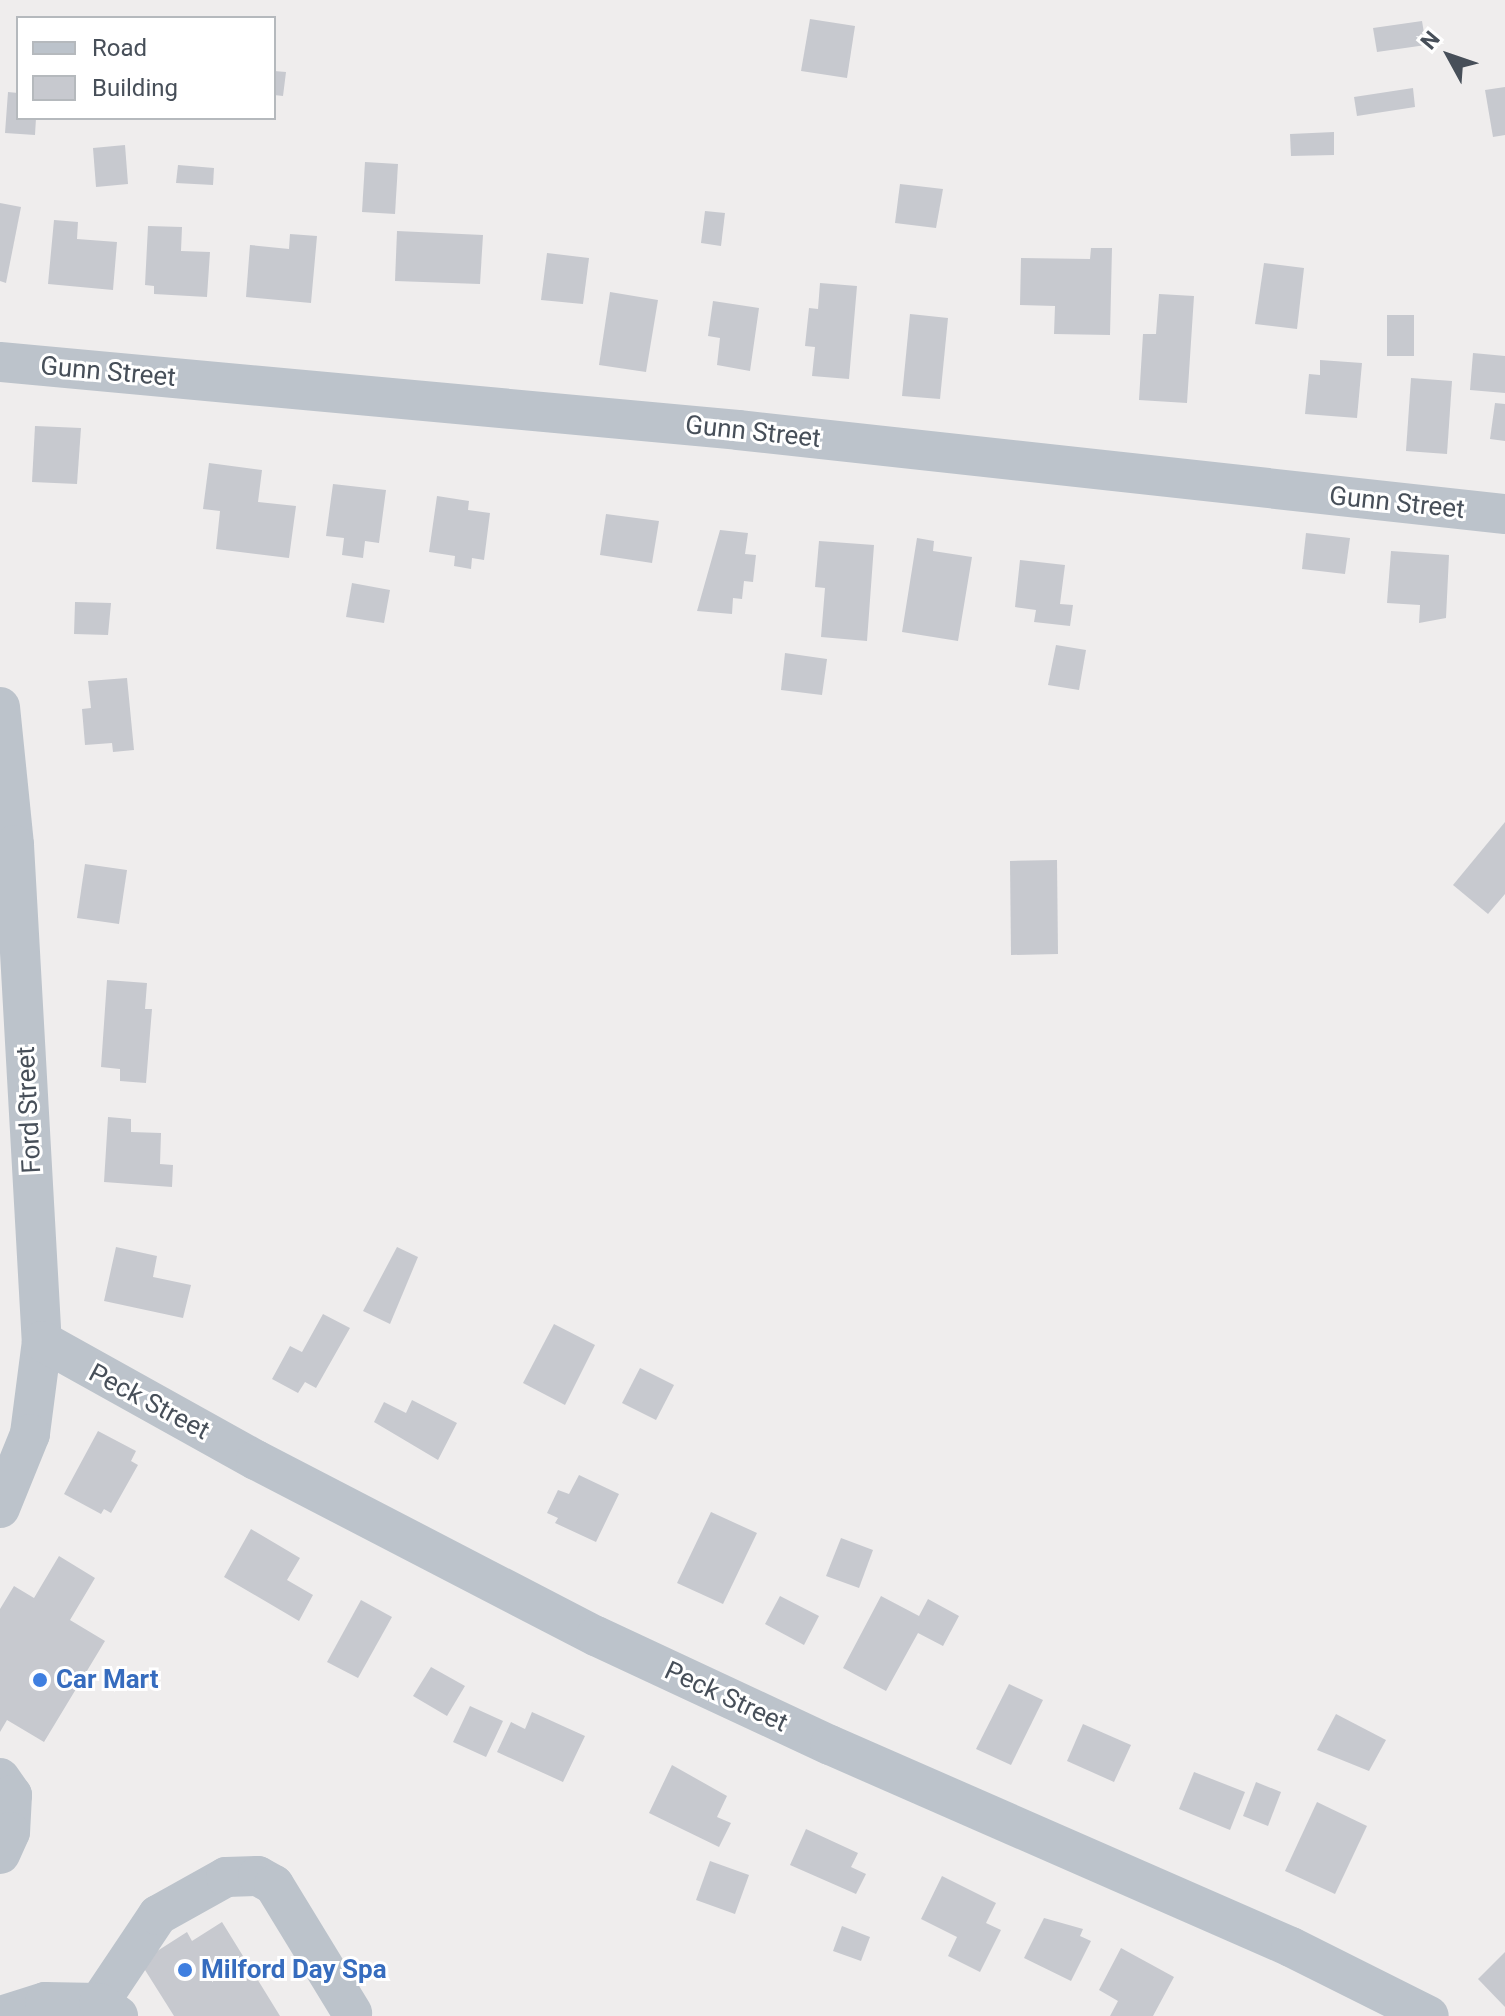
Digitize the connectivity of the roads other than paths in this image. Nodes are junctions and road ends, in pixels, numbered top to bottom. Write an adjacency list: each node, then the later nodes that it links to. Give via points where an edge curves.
1 (0, 362): 2 (street, Gunn Street, via 738,430)
2 (1505, 514)
3 (0, 707): 4 (street, Ford Street, via 14,845)
4 (42, 1341): 5 (street, Ford Street, via 30,1434); 11 (street, Peck Street, via 256,1460 596,1636 1291,1947)
5 (0, 1508)
6 (0, 1778): 7 (street, via 12,1795 10,1832)
7 (0, 1854)
8 (109, 2009): 9 (street, via 158,1915 226,1877 258,1876 274,1885); 10 (street, via 45,2002)
9 (352, 2013)
10 (1, 2016)
11 (1429, 2016)

